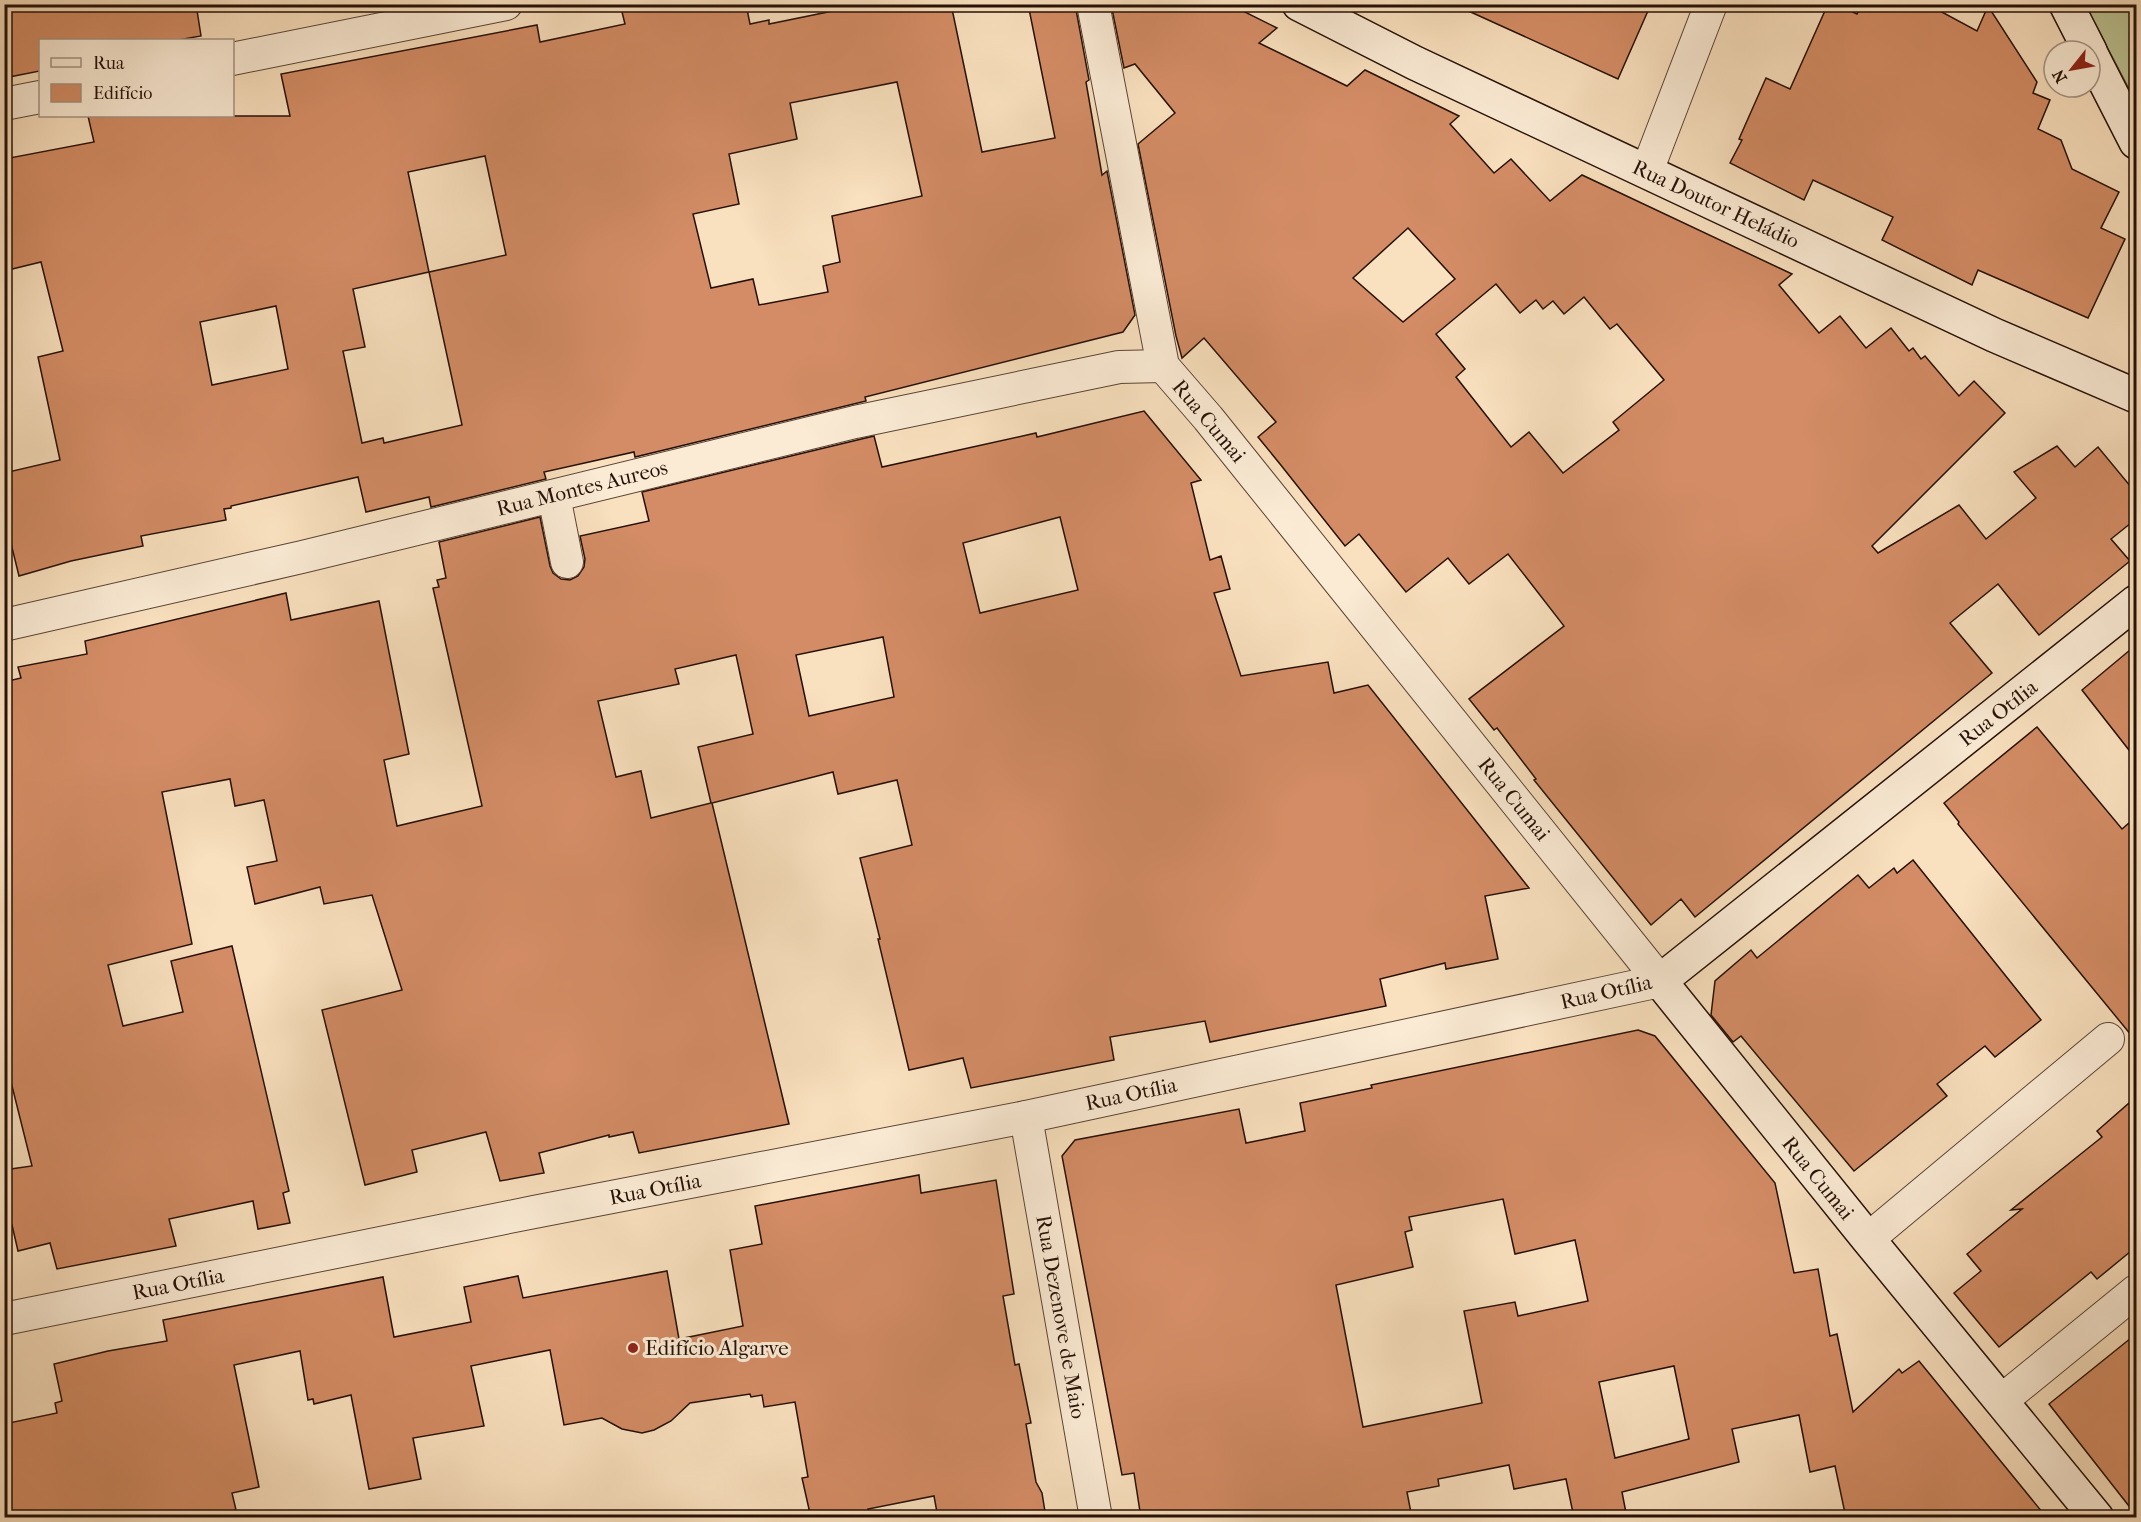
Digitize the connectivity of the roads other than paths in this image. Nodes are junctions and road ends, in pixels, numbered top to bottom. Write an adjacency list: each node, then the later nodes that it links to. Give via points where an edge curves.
1 (506, 4): 7 (street)
2 (1093, 4): 13 (street, Rua Cumai)
3 (1299, 4): 12 (street, Rua Doutor Heládio, via 1415,63)
4 (1711, 4): 12 (street)
5 (2066, 4): 6 (street)
6 (2084, 39)
7 (234, 59)
8 (2102, 75): 11 (street)
9 (39, 97): 10 (street)
10 (4, 104)
11 (2136, 142)
12 (1647, 171): 14 (street, Rua Doutor Heládio, via 1994,335)
13 (1163, 366): 15 (street, Rua Montes Aureos, via 1119,367 855,422); 19 (street, Rua Cumai)
14 (2136, 396)
15 (554, 496): 16 (street); 18 (street, Rua Montes Aureos)
16 (567, 562)
17 (2136, 602): 19 (street, Rua Otília)
18 (4, 625)
19 (1660, 981): 21 (street, Rua Otília); 22 (street, Rua Cumai)
20 (2108, 1039): 22 (street)
21 (1026, 1117): 24 (street, Rua Otília); 26 (street, Rua Dezenove de Maio)
22 (1868, 1239): 25 (street, Rua Cumai)
23 (2136, 1291): 25 (street)
24 (4, 1318)
25 (2001, 1401): 27 (street, Rua Cumai)
26 (1096, 1518)
27 (2097, 1518)

